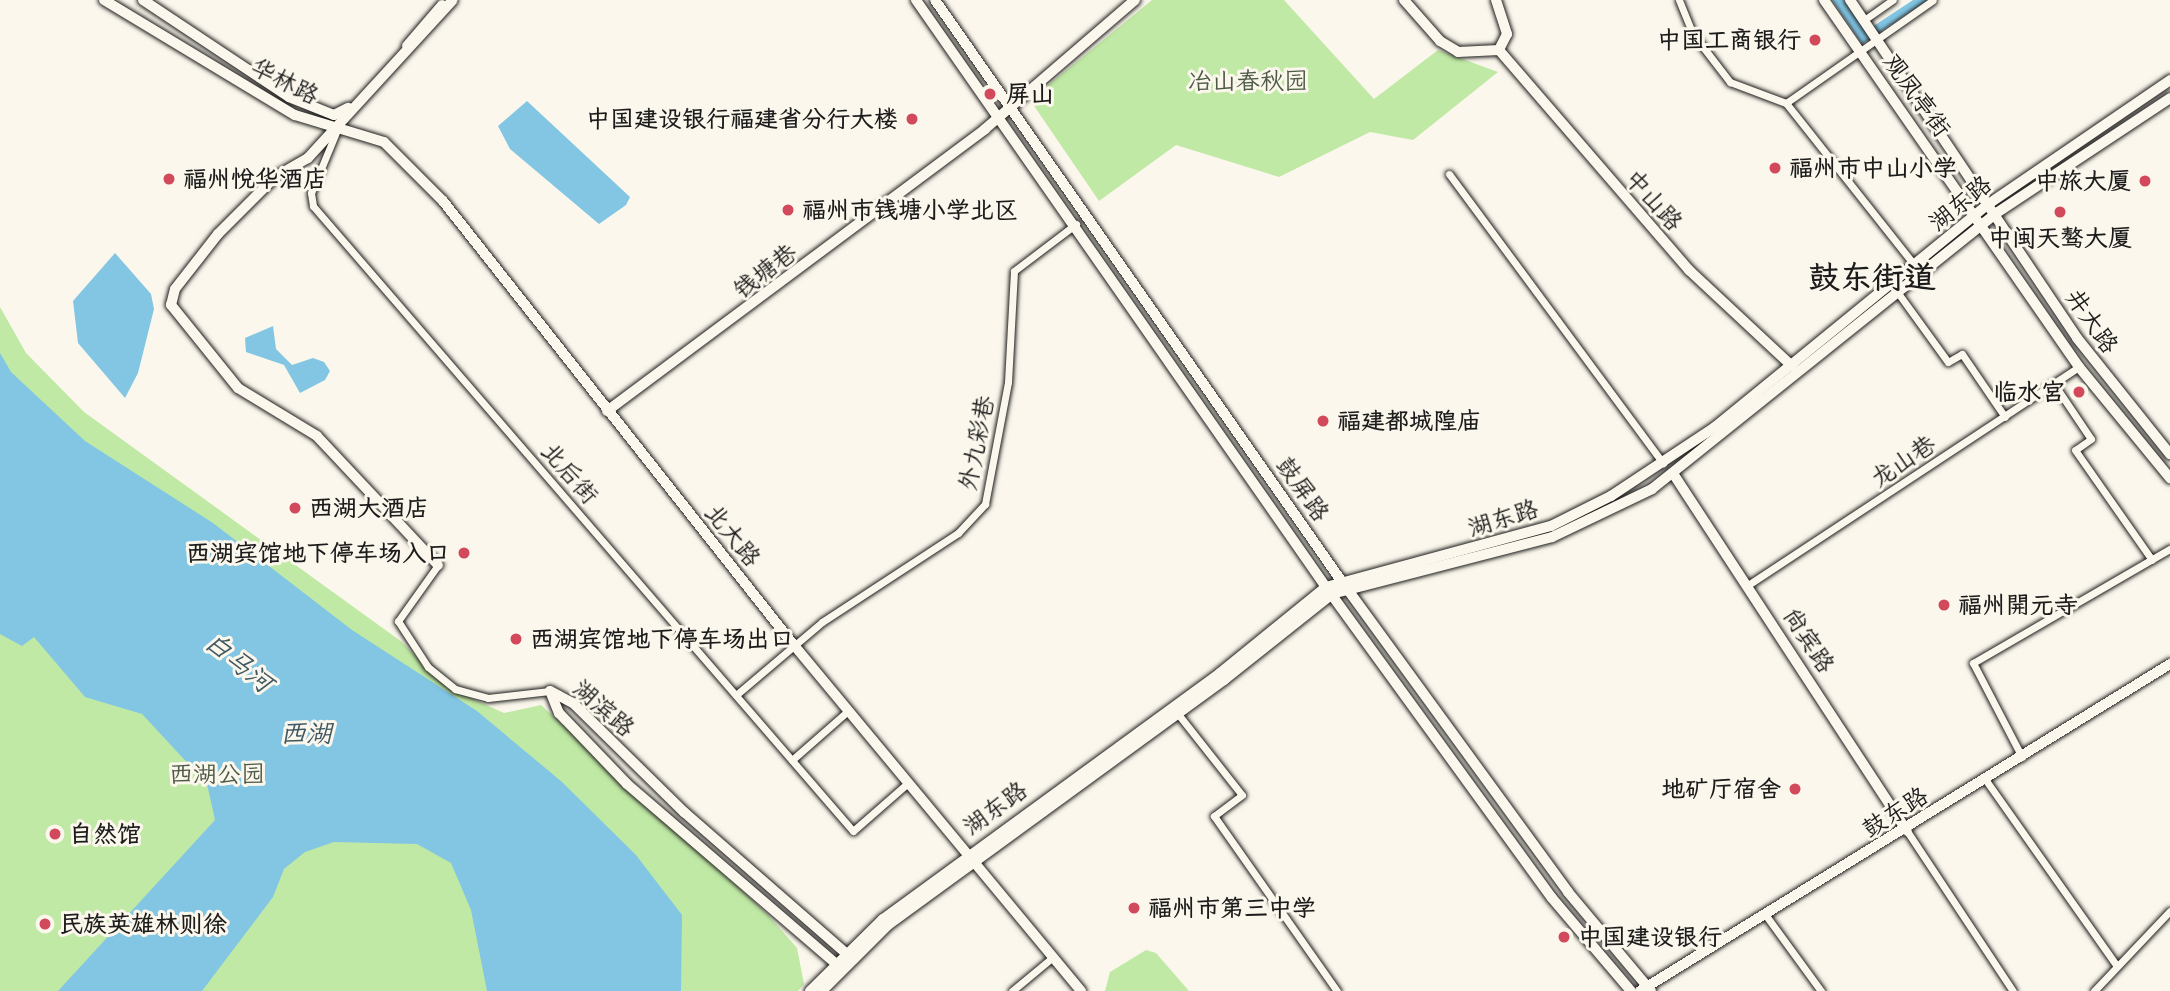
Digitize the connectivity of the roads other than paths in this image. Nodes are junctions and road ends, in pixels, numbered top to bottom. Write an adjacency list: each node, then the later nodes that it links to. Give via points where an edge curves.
1 (104, 0): 24 (main road, 华林路, via 295,115)
2 (143, 0): 24 (main road, 华林路, via 289,97)
3 (446, 0): 24 (main road, 华林路, via 372,87)
4 (453, 0): 24 (main road, 华林路)
5 (916, 0): 23 (main road, 鼓屏路)
6 (935, 0): 22 (main road, 鼓屏路)
7 (1135, 0): 22 (main road, 钱塘巷)
8 (1404, 0): 17 (main road, via 1440,41 1458,52)
9 (1496, 0): 17 (main road, via 1507,34)
10 (1679, 0): 21 (street, via 1693,34 1730,82)
11 (1824, 0): 18 (main road, 观凤亭街)
12 (1850, 0): 15 (main road, 井大路)
13 (1893, 0): 15 (street)
14 (1933, 0): 16 (street)
15 (1864, 20): 16 (main road, 井大路)
16 (1876, 39): 18 (street); 26 (main road, 井大路)
17 (1499, 50): 31 (main road, 中山路, via 1689,270)
18 (1859, 50): 21 (street); 27 (main road, 观凤亭街)
19 (2170, 80): 26 (main road, 湖东路)
20 (2170, 98): 26 (main road, 湖东路)
21 (1786, 103): 29 (street)
22 (1012, 107): 23 (main road, 钱塘巷); 43 (main road, 鼓屏路)
23 (1001, 116): 28 (main road, 鼓屏路); 34 (main road, 钱塘巷)
24 (336, 121): 34 (main road, 北大路, via 383,142 443,201); 42 (main road, via 218,234 175,289 171,305 238,388 317,436); 49 (street, 北后街, via 311,193 313,206)
25 (1449, 174): 37 (street)
26 (1991, 210): 27 (main road, 湖东路); 36 (main road, 井大路, via 2077,338)
27 (1979, 220): 29 (main road, 湖东路); 30 (main road, 湖东路); 32 (main road, 观凤亭街)
28 (1076, 224): 45 (main road, 鼓屏路); 46 (street, 外九彩巷, via 1014,271 1008,382 985,504 958,533)
29 (1916, 266): 31 (main road, 湖东路)
30 (1898, 293): 35 (street, via 1948,362 1962,354); 38 (main road, 湖东路)
31 (1792, 366): 37 (main road, 湖东路)
32 (2079, 368): 33 (street, 龙山巷); 39 (main road, 观凤亭街)
33 (2054, 384): 35 (street, 龙山巷); 41 (street, via 2091,439 2075,450)
34 (607, 411): 46 (main road, 北大路)
35 (2005, 416): 44 (street, 龙山巷)
36 (2170, 454)
37 (1664, 464): 43 (main road, 湖东路, via 1551,526)
38 (1674, 475): 43 (main road, 湖东路, via 1552,537); 44 (main road, 尚宾路)
39 (2170, 478)
40 (2170, 549): 41 (street)
41 (2152, 560): 52 (street, via 1973,663)
42 (438, 565): 48 (street, via 398,621 428,667 456,689 488,698)
43 (1343, 582): 45 (main road, 湖东路); 64 (main road, 鼓屏路, via 1568,892)
44 (1748, 585): 56 (main road, 尚宾路)
45 (1329, 590): 51 (main road, 湖东路); 57 (main road, 湖东路); 70 (main road, 鼓屏路, via 1552,898)
46 (793, 644): 49 (street, 外九彩巷); 50 (main road, 北大路)
47 (2170, 664): 52 (main road, 鼓东路)
48 (550, 691): 60 (main road, 湖滨路, via 573,703 684,812); 62 (main road, 湖滨路, via 559,713 627,784)
49 (736, 695): 53 (street, 北后街)
50 (852, 708): 53 (street); 55 (main road, 北大路)
51 (1178, 714): 57 (main road, 湖东路); 69 (street, via 1242,795 1214,816)
52 (2022, 757): 54 (main road, 鼓东路)
53 (792, 760): 55 (street, 北后街, via 853,831)
54 (1985, 779): 56 (main road, 鼓东路); 63 (street)
55 (909, 782): 57 (main road, 北大路)
56 (1907, 831): 59 (main road, 鼓东路); 72 (street)
57 (970, 858): 60 (main road, 湖东路); 61 (main road, 北大路)
58 (2170, 911): 63 (street)
59 (1767, 916): 64 (main road, 鼓东路); 71 (street)
60 (848, 955): 62 (main road, 湖东路)
61 (1053, 957): 67 (street); 68 (main road, 北大路)
62 (839, 965): 65 (main road); 66 (main road)
63 (2117, 966): 73 (street)
64 (1646, 990)
65 (810, 991)
66 (822, 991)
67 (1012, 991)
68 (1081, 991)
69 (1337, 991)
70 (1631, 991)
71 (1821, 991)
72 (2013, 991)
73 (2094, 991)

